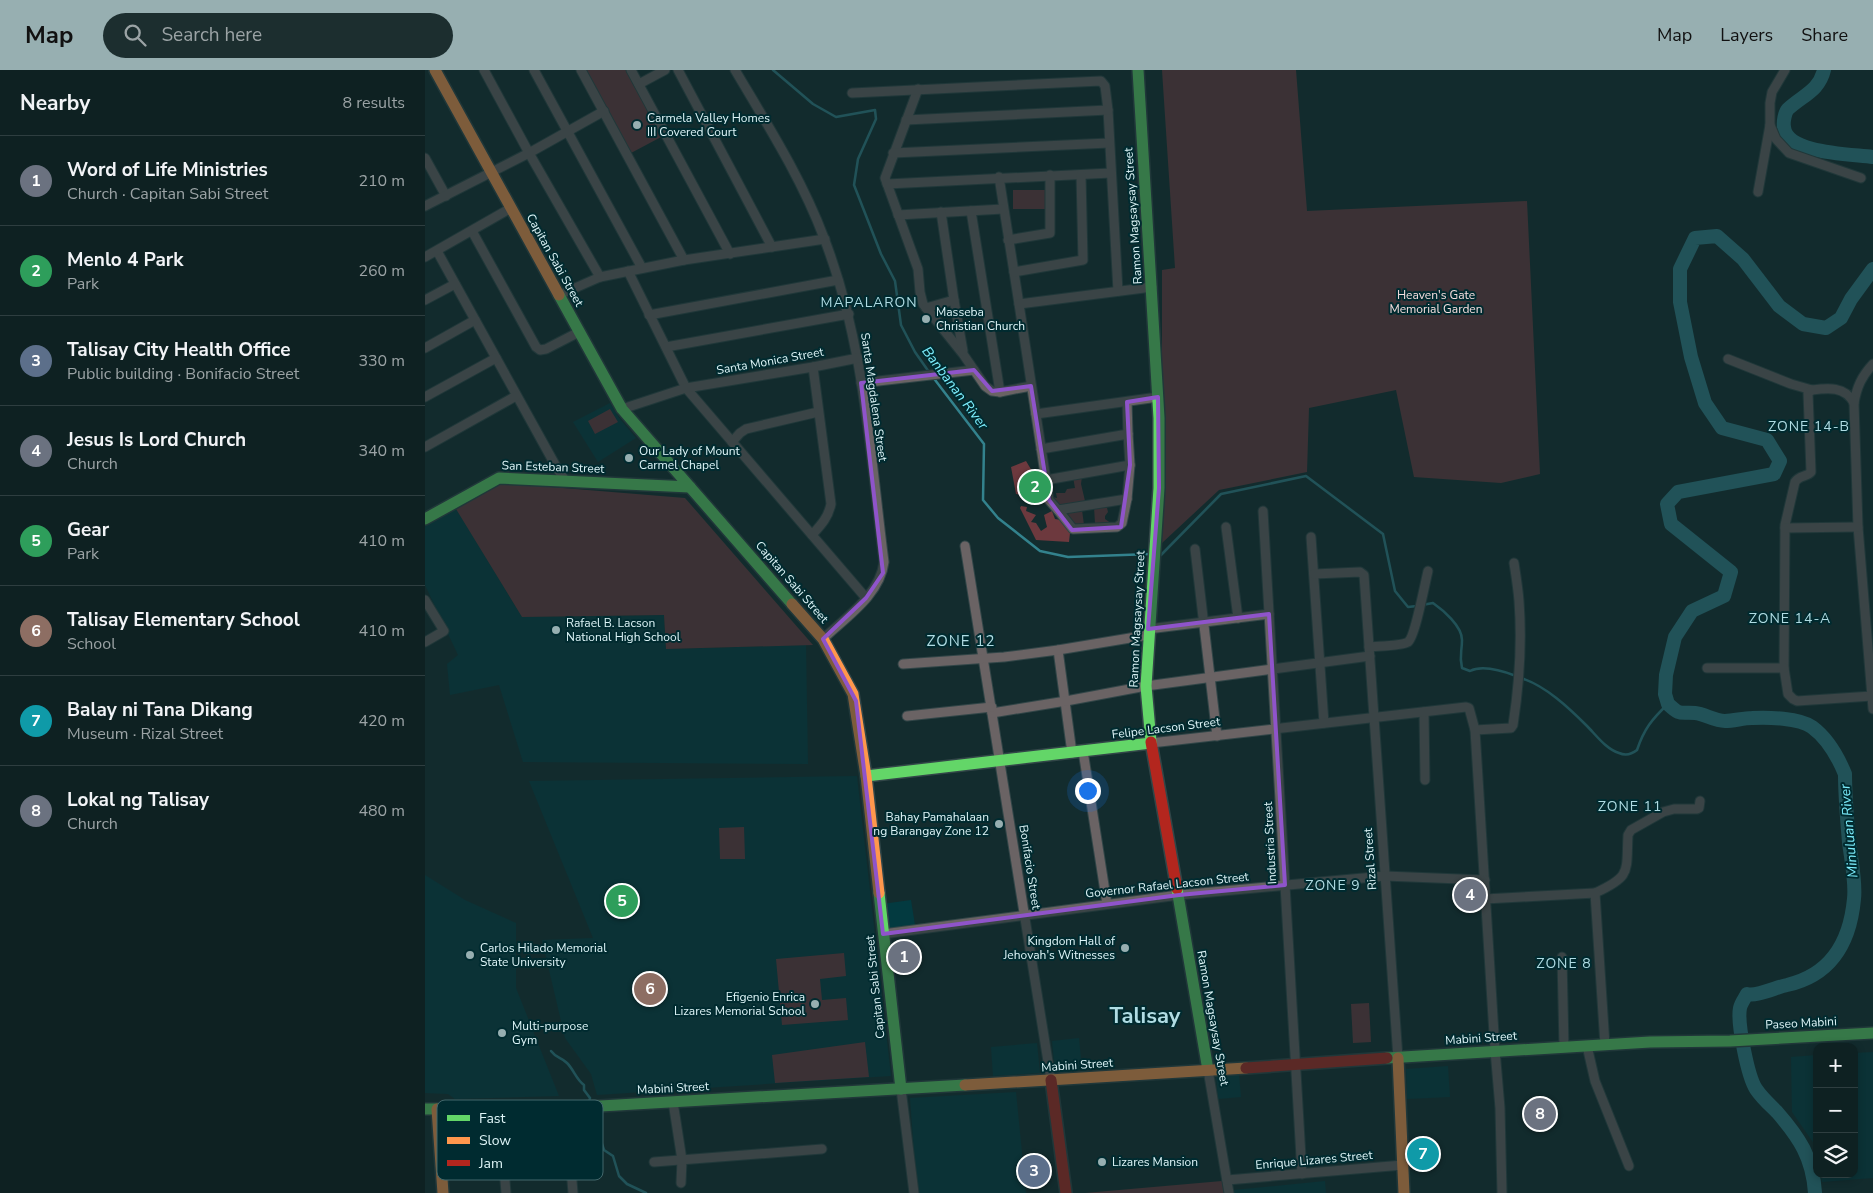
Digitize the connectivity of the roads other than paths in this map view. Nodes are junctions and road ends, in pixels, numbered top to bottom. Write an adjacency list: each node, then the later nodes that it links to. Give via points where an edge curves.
1 (435, 70): 23 (main road, Capitan Sabi Street)
2 (484, 70): 20 (street)
3 (533, 70): 18 (street)
4 (581, 70): 15 (street)
5 (631, 70): 11 (street)
6 (665, 70): 11 (street)
7 (678, 70): 41 (street)
8 (735, 70): 39 (street, Santa Magdalena Street, via 806,194)
9 (1138, 70): 52 (main road, Ramon Magsaysay Street)
10 (1785, 70): 17 (street, via 1773,92)
11 (639, 84): 43 (street)
12 (918, 90): 13 (street); 14 (street, via 1095,80 1105,86); 16 (street)
13 (852, 94)
14 (1108, 110): 16 (street); 19 (street)
15 (604, 111): 18 (street); 45 (street)
16 (906, 120): 21 (street)
17 (1770, 125): 28 (street, via 1776,139 1789,152); 30 (street)
18 (567, 132): 20 (street); 46 (street)
19 (1109, 143): 21 (street); 24 (street)
20 (529, 153): 23 (street); 49 (street)
21 (893, 153): 29 (street, via 885,178)
22 (425, 159): 31 (street)
23 (492, 172): 31 (street); 33 (main road, Capitan Sabi Street)
24 (1111, 173): 26 (street); 53 (street)
25 (1051, 175): 26 (street); 27 (street); 40 (street, via 1050,233)
26 (1081, 175): 48 (street, via 1083,260)
27 (999, 177): 29 (street); 34 (street)
28 (1861, 178)
29 (887, 184): 37 (street)
30 (1758, 192)
31 (446, 196): 32 (street)
32 (425, 206)
33 (511, 208): 38 (street); 54 (main road, Capitan Sabi Street)
34 (1003, 209): 35 (street); 40 (street)
35 (971, 211): 36 (street); 76 (street)
36 (941, 212): 37 (street); 56 (street)
37 (898, 215): 58 (street, via 919,269 920,292)
38 (472, 231): 42 (street); 62 (street, via 536,347 543,350)
39 (825, 239): 41 (street); 50 (street, Santa Magdalena Street)
40 (1008, 240): 48 (street)
41 (772, 247): 43 (street)
42 (437, 251): 44 (street); 51 (street)
43 (729, 254): 45 (street)
44 (425, 258)
45 (684, 260): 46 (street)
46 (643, 268): 47 (street)
47 (628, 271): 49 (street); 59 (street)
48 (1014, 272): 57 (street)
49 (600, 277): 54 (street)
50 (838, 280): 59 (street); 60 (street, Santa Magdalena Street)
51 (455, 284): 55 (street); 61 (street)
52 (1151, 287): 53 (street); 78 (main road, Ramon Magsaysay Street)
53 (1118, 291): 57 (street)
54 (559, 295): 62 (main road, Capitan Sabi Street)
55 (425, 300)
56 (954, 300): 58 (street); 65 (street)
57 (1019, 304): 73 (street)
58 (926, 308): 65 (street)
59 (649, 314): 63 (street)
60 (849, 314): 63 (street); 67 (street, Santa Magdalena Street)
61 (475, 320): 64 (street); 66 (street)
62 (579, 332): 82 (main road, Capitan Sabi Street)
63 (666, 347): 74 (street)
64 (425, 348)
65 (963, 354): 71 (street)
66 (496, 358): 77 (street); 79 (street)
67 (858, 358): 70 (street, Santa Monica Street); 72 (street, Santa Magdalena Street)
68 (1728, 359): 75 (street)
69 (1873, 364): 81 (street, via 1856,389)
70 (813, 367): 74 (street, Santa Monica Street); 83 (street)
71 (974, 370): 72 (street); 76 (street, via 988,389)
72 (861, 383): 109 (street, Santa Magdalena Street, via 884,562 883,573)
73 (1031, 386): 76 (street); 84 (street)
74 (686, 388): 82 (street, Santa Monica Street); 86 (street)
75 (1812, 390): 81 (street, via 1837,389 1846,392); 101 (street, via 1807,401 1811,472 1795,482)
76 (1000, 392)
77 (516, 396): 87 (street); 91 (street)
78 (1158, 397): 80 (street); 114 (main road, Ramon Magsaysay Street, via 1159,488)
79 (425, 398)
80 (1127, 402): 84 (street); 85 (street)
81 (1854, 402): 100 (street)
82 (622, 410): 89 (main road, Capitan Sabi Street)
83 (818, 412): 86 (street, via 746,429); 102 (street, via 831,504 829,514)
84 (1036, 414): 88 (street)
85 (1128, 434): 88 (street); 90 (street)
86 (732, 442): 102 (street)
87 (425, 447)
88 (1041, 449): 92 (street)
89 (661, 454): 93 (main road, via 667,472 664,479); 94 (main road, Capitan Sabi Street)
90 (1130, 465): 92 (street); 95 (street)
91 (565, 480): 93 (main road, San Esteban Street); 98 (main road, San Esteban Street, via 499,478)
92 (1047, 480): 96 (street, via 1049,500)
93 (648, 485): 94 (main road, San Esteban Street)
94 (690, 487): 115 (main road, Capitan Sabi Street)
95 (1127, 499): 96 (street); 96 (street, via 1122,523 1117,527 1073,529)
96 (1058, 510)
97 (1263, 511): 111 (street, Industria Street)
98 (425, 519)
99 (1226, 527): 112 (street)
100 (1858, 527): 101 (street); 127 (street)
101 (1785, 528): 123 (street)
102 (812, 535): 109 (street)
103 (1311, 536): 108 (street)
104 (965, 546): 119 (street, Bonifacio Street)
105 (1195, 549): 113 (street)
106 (1514, 563): 136 (street, via 1519,602 1513,727)
107 (1427, 571): 118 (street, via 1415,628 1408,642)
108 (1314, 574): 118 (street, Rizal Street, via 1362,572); 120 (street)
109 (867, 598): 115 (street, Santa Magdalena Street)
110 (425, 600): 116 (street, via 444,631)
111 (1269, 614): 112 (street); 124 (street, Industria Street)
112 (1238, 618): 113 (street)
113 (1203, 622): 114 (street); 125 (street)
114 (1148, 632): 117 (street); 126 (main road, Ramon Magsaysay Street)
115 (823, 639): 141 (main road, Capitan Sabi Street, via 853,694)
116 (425, 642)
117 (1058, 650): 119 (street); 128 (street)
118 (1369, 651): 120 (street); 133 (street, Rizal Street)
119 (983, 659): 121 (street); 130 (street, Bonifacio Street)
120 (1321, 662): 124 (street); 134 (street)
121 (903, 664)
122 (1707, 668): 123 (street)
123 (1784, 668): 127 (street, via 1788,694 1797,701)
124 (1273, 669): 125 (street); 135 (street, Industria Street)
125 (1210, 677): 126 (street); 137 (street)
126 (1146, 686): 128 (street); 138 (main road, Ramon Magsaysay Street)
127 (1872, 696): 129 (street)
128 (1066, 701): 130 (street); 139 (street)
129 (1873, 709)
130 (992, 710): 132 (street); 140 (street, Bonifacio Street)
131 (1424, 712): 133 (street, Felipe Lacson Street); 136 (street, Felipe Lacson Street, via 1469,708); 142 (street)
132 (907, 716)
133 (1374, 718): 134 (street, Felipe Lacson Street); 144 (street, Rizal Street)
134 (1324, 724): 135 (street, Felipe Lacson Street)
135 (1276, 729): 137 (street, Felipe Lacson Street); 146 (street, Industria Street)
136 (1475, 730): 145 (street)
137 (1217, 736): 138 (street, Felipe Lacson Street)
138 (1151, 743): 139 (main road, Felipe Lacson Street); 148 (main road, Ramon Magsaysay Street)
139 (1077, 752): 140 (main road, Felipe Lacson Street); 150 (street)
140 (1000, 761): 141 (main road, Felipe Lacson Street); 151 (street, Bonifacio Street)
141 (866, 776): 152 (main road, Capitan Sabi Street)
142 (1425, 780)
143 (1700, 801): 147 (street, via 1697,809 1663,812 1631,830 1626,872 1615,883)
144 (1385, 876): 145 (street, Governor Rafael Lacson Street); 146 (street, Governor Rafael Lacson Street); 160 (street, Rizal Street)
145 (1485, 880): 149 (street)
146 (1285, 885): 148 (street, Governor Rafael Lacson Street); 161 (street, Industria Street)
147 (1595, 893): 149 (street); 156 (street)
148 (1179, 895): 150 (street, Governor Rafael Lacson Street); 162 (main road, Ramon Magsaysay Street)
149 (1485, 898): 159 (street)
150 (1107, 904): 151 (street, Governor Rafael Lacson Street)
151 (1024, 915): 152 (street, Governor Rafael Lacson Street); 163 (street, Bonifacio Street)
152 (883, 934): 164 (main road, Capitan Sabi Street)
153 (1562, 956): 158 (street)
154 (1873, 1033): 155 (main road, Paseo Mabini)
155 (1730, 1041): 156 (main road, Mabini Street)
156 (1605, 1044): 157 (main road, Mabini Street)
157 (1587, 1046): 158 (main road, Mabini Street); 173 (street, via 1595,1082)
158 (1564, 1047): 159 (main road, Mabini Street)
159 (1495, 1050): 160 (main road, Mabini Street); 187 (street)
160 (1398, 1058): 161 (main road, Mabini Street); 172 (main road, Rizal Street)
161 (1296, 1064): 162 (main road, Mabini Street); 174 (street, Industria Street)
162 (1208, 1070): 163 (main road, Mabini Street); 178 (street, Ramon Magsaysay Street)
163 (1051, 1080): 164 (main road, Mabini Street); 184 (main road, Bonifacio Street)
164 (901, 1089): 165 (main road, Mabini Street); 183 (street, Capitan Sabi Street)
165 (673, 1102): 166 (main road, Mabini Street); 170 (street)
166 (603, 1106)
167 (425, 1109): 168 (main road, Mabini Street)
168 (437, 1109)
169 (822, 1149): 170 (street)
170 (682, 1160): 171 (street); 179 (street)
171 (655, 1162)
172 (1403, 1165): 174 (street, Enrique Lizares Street); 186 (main road, Rizal Street)
173 (1629, 1166)
174 (1302, 1174): 178 (street, Enrique Lizares Street)
175 (442, 1180): 180 (main road)
176 (505, 1180): 181 (street)
177 (572, 1180): 182 (street)
178 (1227, 1180): 185 (street, Ramon Magsaysay Street)
179 (681, 1183)
180 (443, 1193)
181 (506, 1193)
182 (573, 1193)
183 (914, 1193)
184 (1066, 1193)
185 (1229, 1193)
186 (1404, 1193)
187 (1502, 1193)

